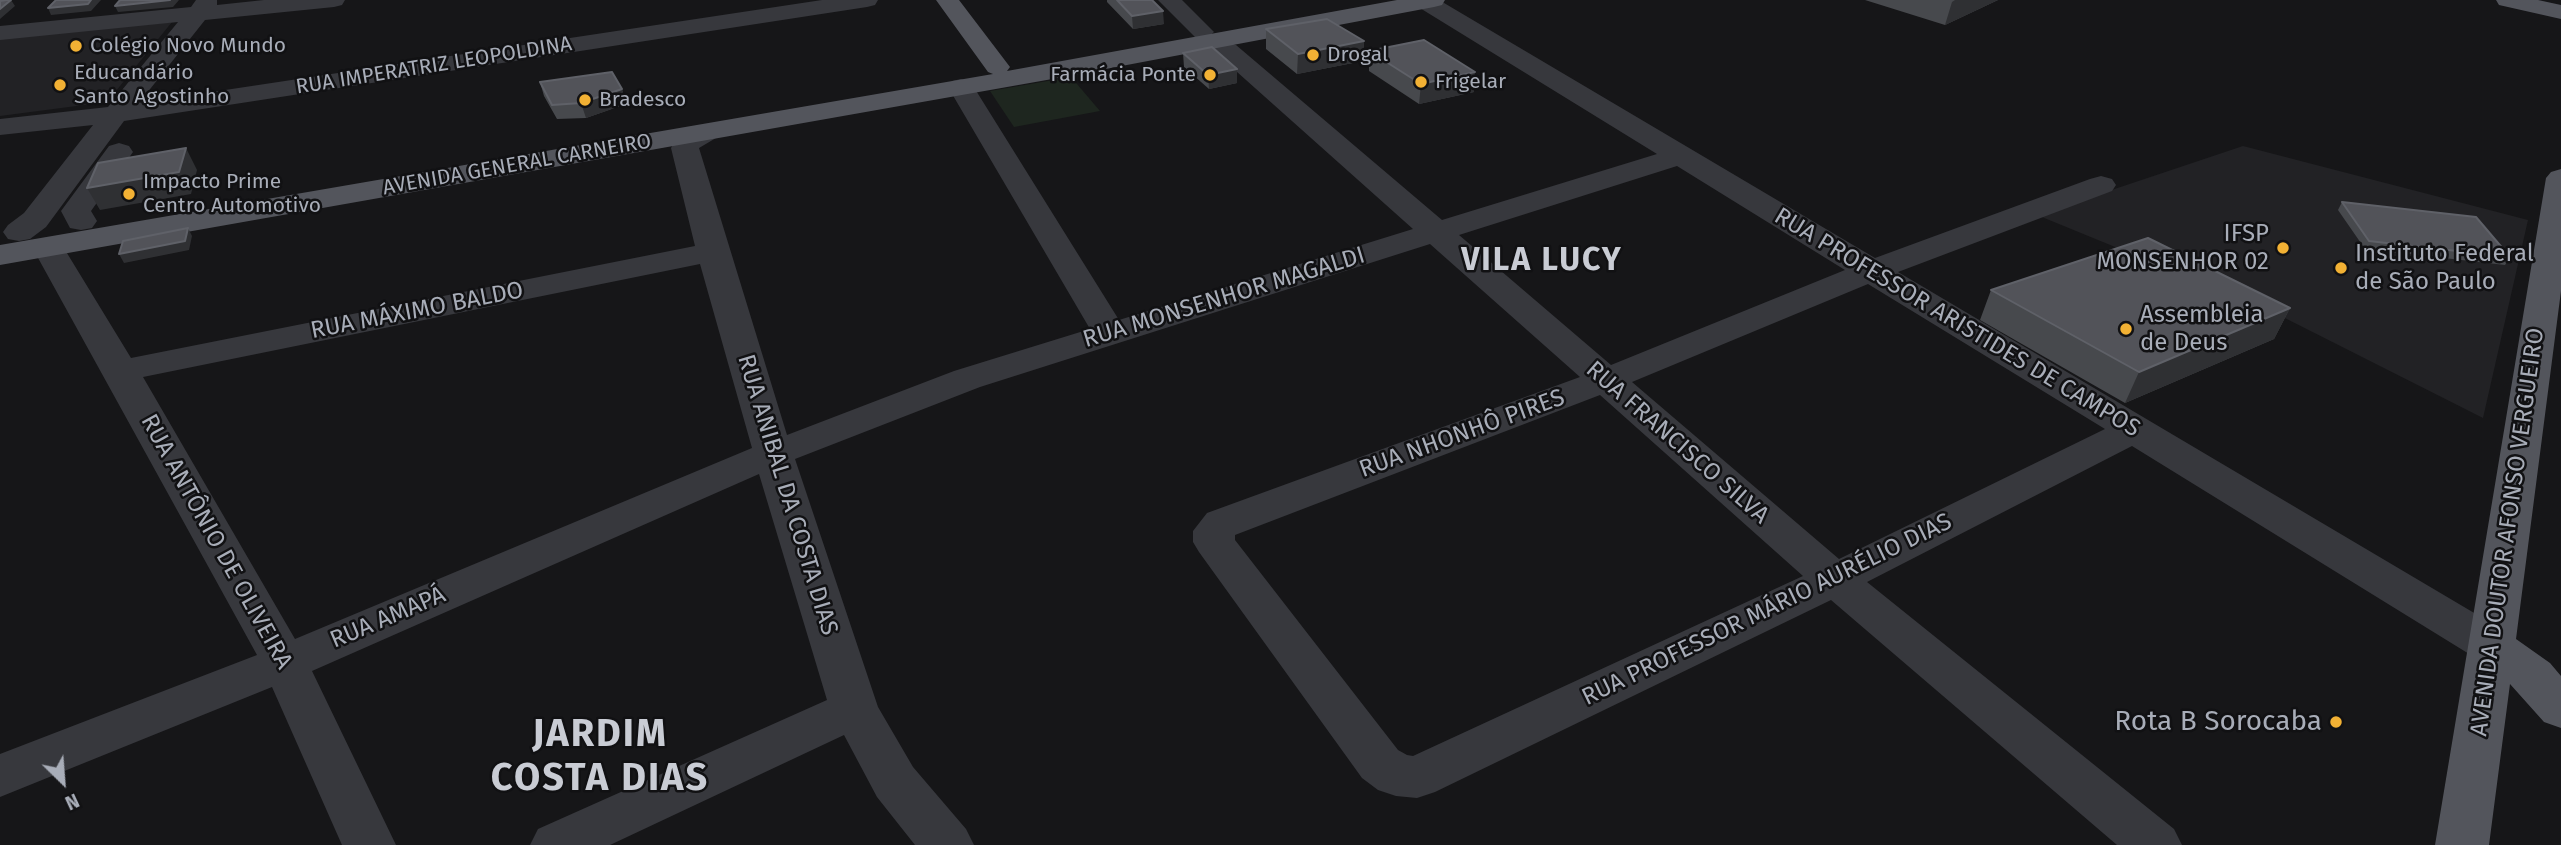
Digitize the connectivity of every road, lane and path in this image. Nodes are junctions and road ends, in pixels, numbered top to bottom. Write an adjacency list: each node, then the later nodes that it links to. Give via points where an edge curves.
1 (334, 0): 8 (street)
2 (867, 0): 15 (street, RUA IMPERATRIZ LEOPOLDINA)
3 (947, 0): 12 (main road)
4 (1169, 0): 11 (street)
5 (1379, 0): 11 (main road, AVENIDA GENERAL CARNEIRO)
6 (2507, 0): 9 (main road)
7 (1428, 1): 11 (main road, AVENIDA GENERAL CARNEIRO); 19 (street, RUA PROFESSOR ARISTIDES DE CAMPOS)
8 (217, 6): 10 (street); 15 (street); 16 (street)
9 (2561, 12)
10 (0, 33)
11 (1202, 38): 12 (main road, AVENIDA GENERAL CARNEIRO); 13 (main road, AVENIDA GENERAL CARNEIRO); 23 (street, RUA FRANCISCO SILVA, via 1227,50)
12 (998, 67): 13 (main road, AVENIDA GENERAL CARNEIRO); 22 (main road, AVENIDA GENERAL CARNEIRO)
13 (1035, 74): 14 (main road, AVENIDA GENERAL CARNEIRO)
14 (961, 87): 18 (main road, AVENIDA GENERAL CARNEIRO); 27 (street)
15 (150, 110): 16 (street, RUA IMPERATRIZ LEOPOLDINA); 22 (street, via 76,211)
16 (115, 114): 17 (street, RUA IMPERATRIZ LEOPOLDINA); 24 (street)
17 (0, 127)
18 (706, 132): 24 (main road, AVENIDA GENERAL CARNEIRO); 25 (street, RUA ANIBAL DA COSTA DIAS, via 691,139 685,148)
19 (1680, 156): 23 (street, RUA MONSENHOR MAGALDI); 26 (street, RUA PROFESSOR ARISTIDES DE CAMPOS)
20 (2561, 178): 33 (main road, AVENIDA DOUTOR AFONSO VERGUEIRO)
21 (2101, 185): 26 (street, RUA NHONHÔ PIRES)
22 (81, 221): 24 (main road, AVENIDA GENERAL CARNEIRO)
23 (1434, 233): 27 (street, RUA MONSENHOR MAGALDI); 29 (street, RUA FRANCISCO SILVA)
24 (17, 242): 28 (street, RUA ANTÔNIO DE OLIVEIRA)
25 (713, 252): 28 (street, RUA MÁXIMO BALDO); 31 (street, RUA ANIBAL DA COSTA DIAS)
26 (1871, 271): 29 (street, RUA NHONHÔ PIRES); 30 (street, RUA PROFESSOR ARISTIDES DE CAMPOS)
27 (1110, 333): 31 (street, RUA MONSENHOR MAGALDI, via 967,379)
28 (121, 371): 34 (street, RUA ANTÔNIO DE OLIVEIRA)
29 (1606, 380): 32 (street, RUA FRANCISCO SILVA); 37 (street, RUA NHONHÔ PIRES, via 1222,523 1214,531 1214,542 1380,764)
30 (2134, 430): 32 (street, RUA PROFESSOR MÁRIO AURÉLIO DIAS); 33 (street, RUA PROFESSOR ARISTIDES DE CAMPOS)
31 (774, 453): 34 (street, RUA AMAPÁ); 35 (street, RUA ANIBAL DA COSTA DIAS)
32 (1834, 579): 37 (street, RUA PROFESSOR MÁRIO AURÉLIO DIAS, via 1417,776); 42 (street, RUA FRANCISCO SILVA)
33 (2491, 645): 36 (main road, via 2533,676); 43 (main road, AVENIDA DOUTOR AFONSO VERGUEIRO)
34 (285, 663): 38 (street, RUA AMAPÁ); 39 (street, RUA ANTÔNIO DE OLIVEIRA)
35 (854, 709): 40 (street); 41 (street, RUA ANIBAL DA COSTA DIAS, via 895,782)
36 (2561, 709)
37 (1396, 775)
38 (0, 776)
39 (369, 845)
40 (557, 845)
41 (947, 845)
42 (2155, 845)
43 (2462, 845)

